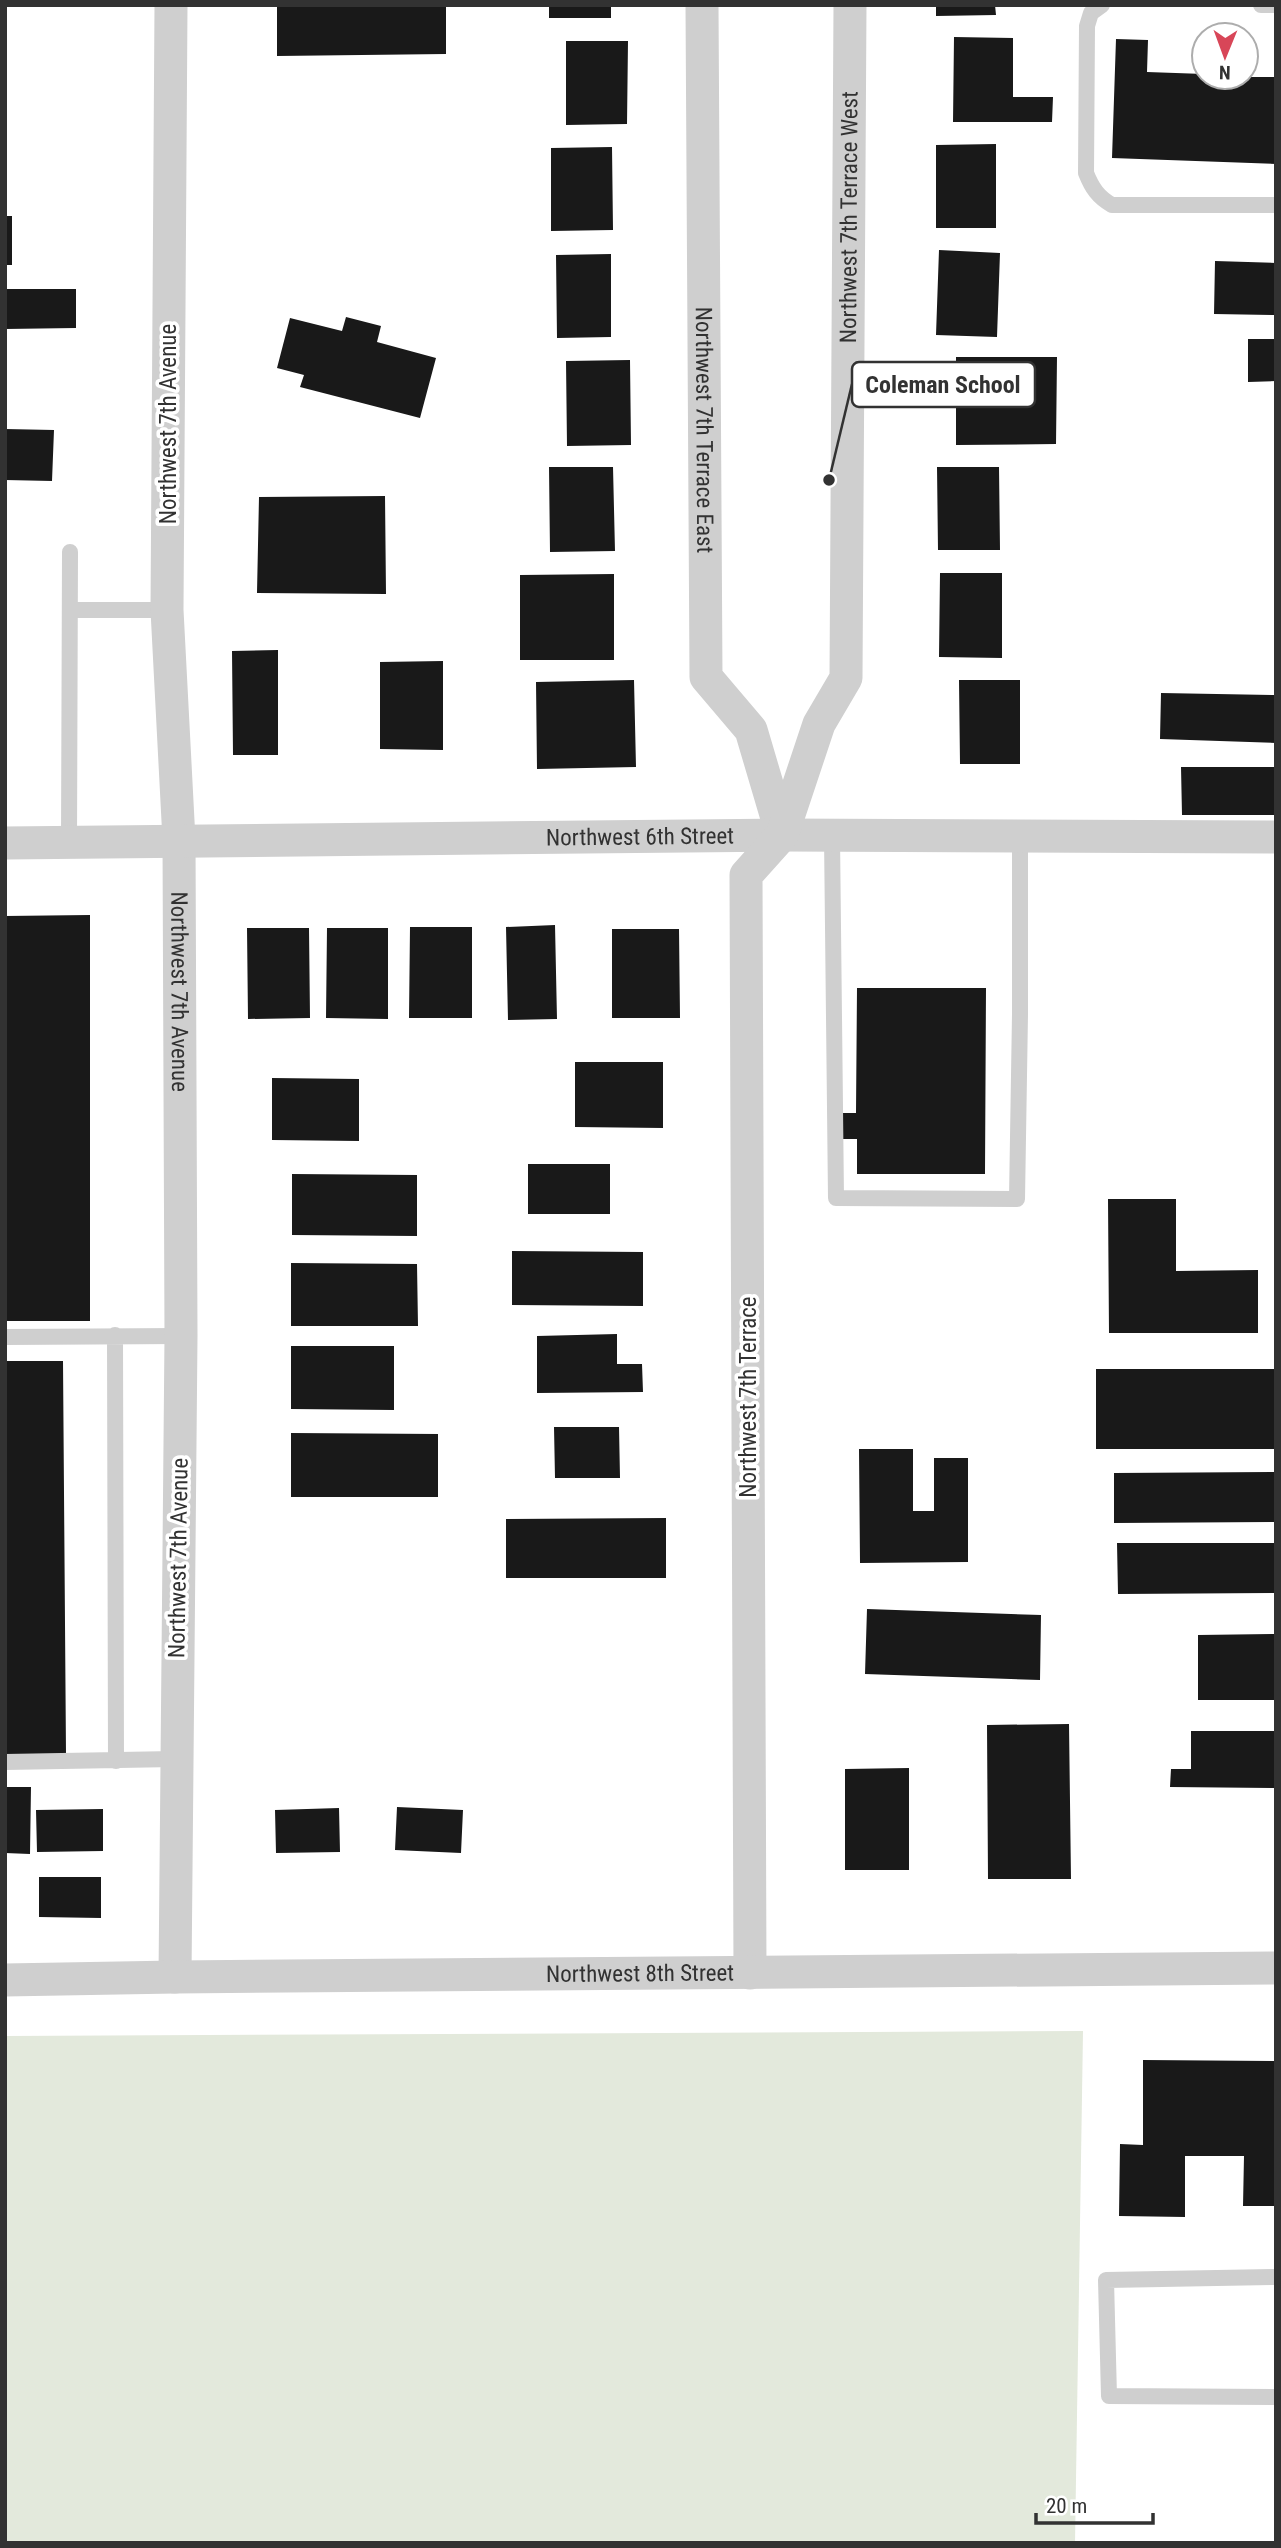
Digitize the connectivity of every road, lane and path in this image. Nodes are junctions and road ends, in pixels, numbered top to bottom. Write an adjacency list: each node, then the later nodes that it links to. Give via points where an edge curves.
1 (172, 5): 10 (street, Northwest 7th Avenue)
2 (702, 5): 11 (street, Northwest 7th Terrace East, via 706,677 751,730)
3 (850, 5): 11 (street, Northwest 7th Terrace West, via 846,678 819,724)
4 (1102, 5): 7 (lane, via 1091,13 1087,26 1086,173 1093,189 1112,205)
5 (1261, 5): 6 (lane)
6 (1276, 5)
7 (1276, 205)
8 (70, 552): 9 (lane)
9 (70, 610): 10 (lane); 17 (lane)
10 (167, 610): 15 (street, Northwest 7th Avenue)
11 (782, 835): 12 (street, Northwest 6th Street); 15 (street, Northwest 6th Street); 25 (street, Northwest 7th Terrace, via 746,875)
12 (832, 836): 13 (street, Northwest 6th Street); 13 (lane, via 836,1198 1017,1199)
13 (1020, 836): 14 (street, Northwest 6th Street)
14 (1276, 836)
15 (178, 840): 17 (street, Northwest 6th Street); 19 (street, Northwest 7th Avenue)
16 (5, 842): 17 (street, Northwest 6th Street)
17 (69, 842)
18 (115, 1335): 19 (lane); 20 (lane); 22 (lane)
19 (181, 1336): 21 (street, Northwest 7th Avenue)
20 (5, 1337)
21 (175, 1759): 22 (lane); 26 (street, Northwest 7th Avenue)
22 (116, 1761): 23 (lane)
23 (5, 1762)
24 (1276, 1968): 25 (street, Northwest 8th Street)
25 (750, 1973): 26 (street, Northwest 8th Street)
26 (174, 1977): 27 (street, Northwest 8th Street)
27 (5, 1980)
28 (1276, 2277): 29 (lane, via 1106,2280 1109,2396)
29 (1276, 2397)

